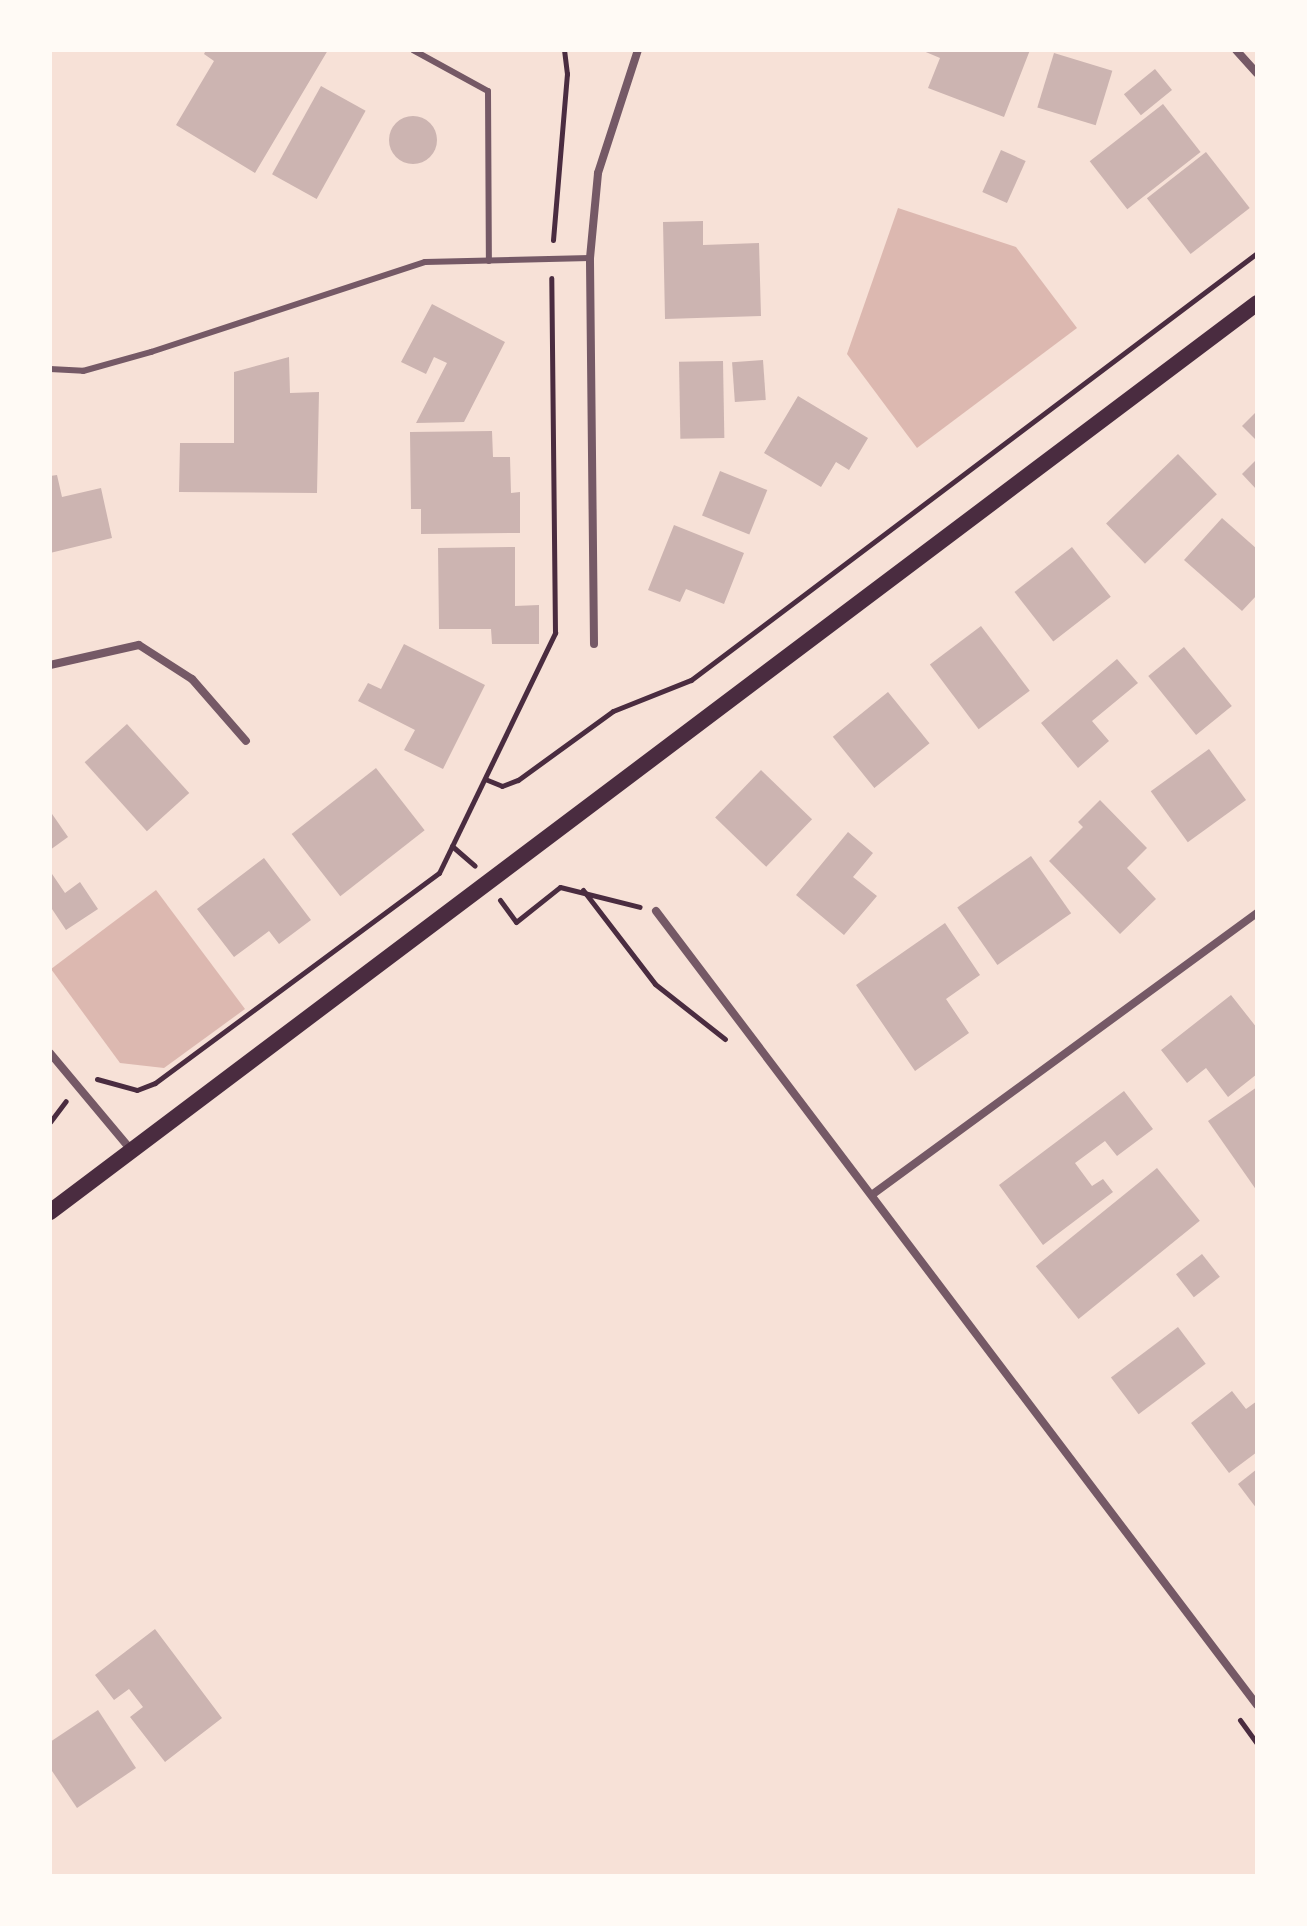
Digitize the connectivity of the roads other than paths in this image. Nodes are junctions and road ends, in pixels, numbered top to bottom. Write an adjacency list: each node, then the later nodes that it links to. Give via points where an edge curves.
1 (413, 50): 6 (lane, via 488,91)
2 (638, 50): 5 (street, via 598,173)
3 (1236, 50): 4 (street)
4 (1256, 69)
5 (590, 258): 6 (lane); 9 (street)
6 (489, 261): 8 (lane, via 425,262 151,352 83,371)
7 (1257, 303): 15 (main road)
8 (50, 369)
9 (594, 644)
10 (50, 665): 11 (street, via 139,645 192,679)
11 (246, 741)
12 (656, 911): 16 (street)
13 (1257, 913): 16 (street)
14 (50, 1053): 15 (street)
15 (131, 1150): 17 (main road)
16 (873, 1194): 18 (street)
17 (50, 1212)
18 (1257, 1705)

